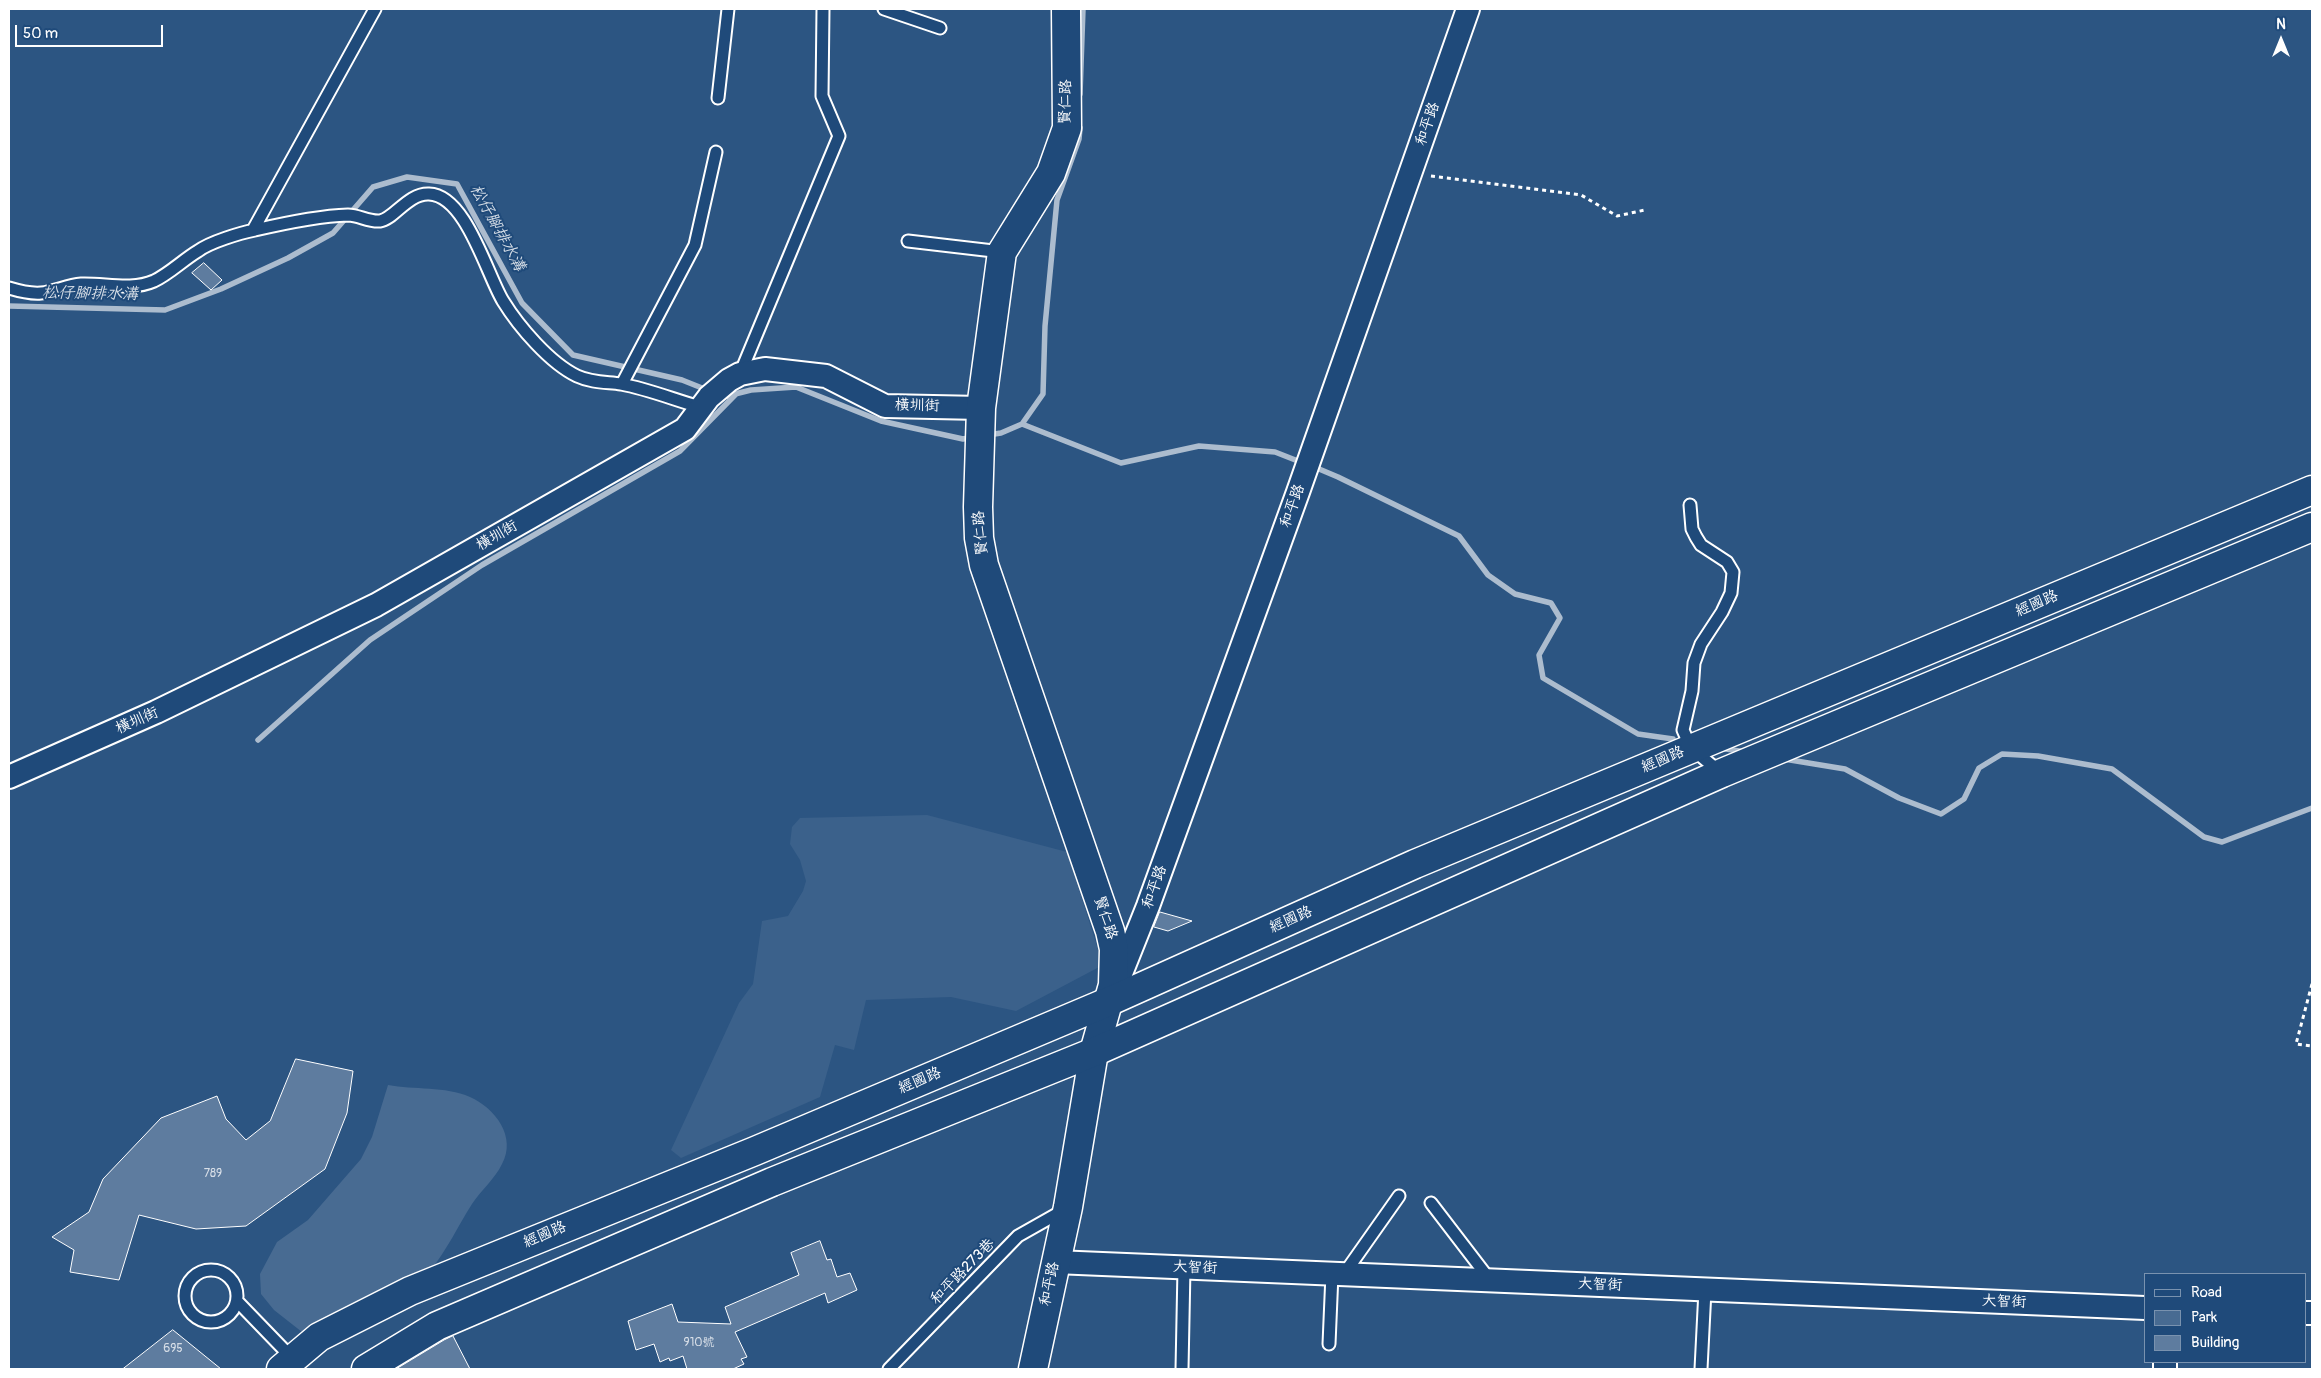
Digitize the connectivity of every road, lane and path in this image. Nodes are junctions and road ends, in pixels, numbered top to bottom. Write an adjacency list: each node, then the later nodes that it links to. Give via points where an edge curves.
1 (375, 9): 12 (lane)
2 (728, 9): 8 (lane)
3 (823, 9): 16 (lane, via 822,96 839,136)
4 (884, 9): 7 (lane)
5 (1066, 9): 14 (main road, 賢仁路, via 1067,128 1051,173)
6 (1468, 9): 10 (street, 和平路)
7 (940, 28)
8 (718, 98)
9 (716, 152): 17 (lane, via 695,245)
10 (1410, 174): 11 (path, via 1581,194 1616,216); 27 (street, 和平路, via 1148,906)
11 (1645, 210)
12 (253, 230): 15 (lane, via 200,249 154,281 135,286 80,284 43,293); 17 (lane, via 323,217 352,215 368,221 382,221 420,195 439,196 455,208 467,224 502,300 549,355 578,377)
13 (908, 241): 14 (lane)
14 (1002, 252): 19 (main road, 賢仁路)
15 (9, 288)
16 (734, 377): 18 (street, 橫圳街); 19 (street, 橫圳街, via 765,369 826,376 886,406)
17 (622, 384): 18 (lane)
18 (705, 402): 25 (street, 橫圳街, via 685,429 376,605 156,712)
19 (981, 408): 27 (main road, 賢仁路, via 978,507 984,565 1110,931 1115,970)
20 (2312, 490): 23 (main road, 經國路)
21 (1690, 505): 23 (lane, via 1696,537 1701,545 1727,562 1733,572 1733,581 1722,612 1710,628 1694,663 1692,691 1683,730)
22 (2312, 527): 24 (main road)
23 (1690, 748): 24 (lane); 27 (main road, 經國路, via 1415,864)
24 (1722, 773): 29 (main road)
25 (9, 777)
26 (2312, 984): 28 (path, via 2296,1044)
27 (1110, 1001): 29 (main road, 賢仁路); 41 (main road, 經國路, via 755,1151 410,1291 319,1337)
28 (2312, 1046)
29 (1094, 1052): 32 (main road, 和平路); 42 (main road, via 772,1182 437,1326)
30 (1399, 1196): 35 (lane)
31 (1431, 1203): 36 (lane)
32 (1068, 1208): 33 (main road, 和平路); 43 (lane, 和平路273巷, via 1018,1236)
33 (1055, 1262): 34 (street, 大智街); 44 (main road, 和平路)
34 (1184, 1268): 35 (street, 大智街); 45 (lane)
35 (1338, 1274): 36 (street, 大智街); 40 (lane)
36 (1490, 1280): 37 (street, 大智街)
37 (1704, 1290): 39 (street, 大智街); 46 (lane)
38 (237, 1301): 38 (lane, via 234,1284 229,1277 213,1270 196,1275 186,1288 186,1304 196,1318 204,1321 228,1316); 41 (lane)
39 (2144, 1308)
40 (1330, 1344)
41 (287, 1364)
42 (366, 1369)
43 (891, 1369)
44 (1033, 1369)
45 (1182, 1369)
46 (1701, 1369)

